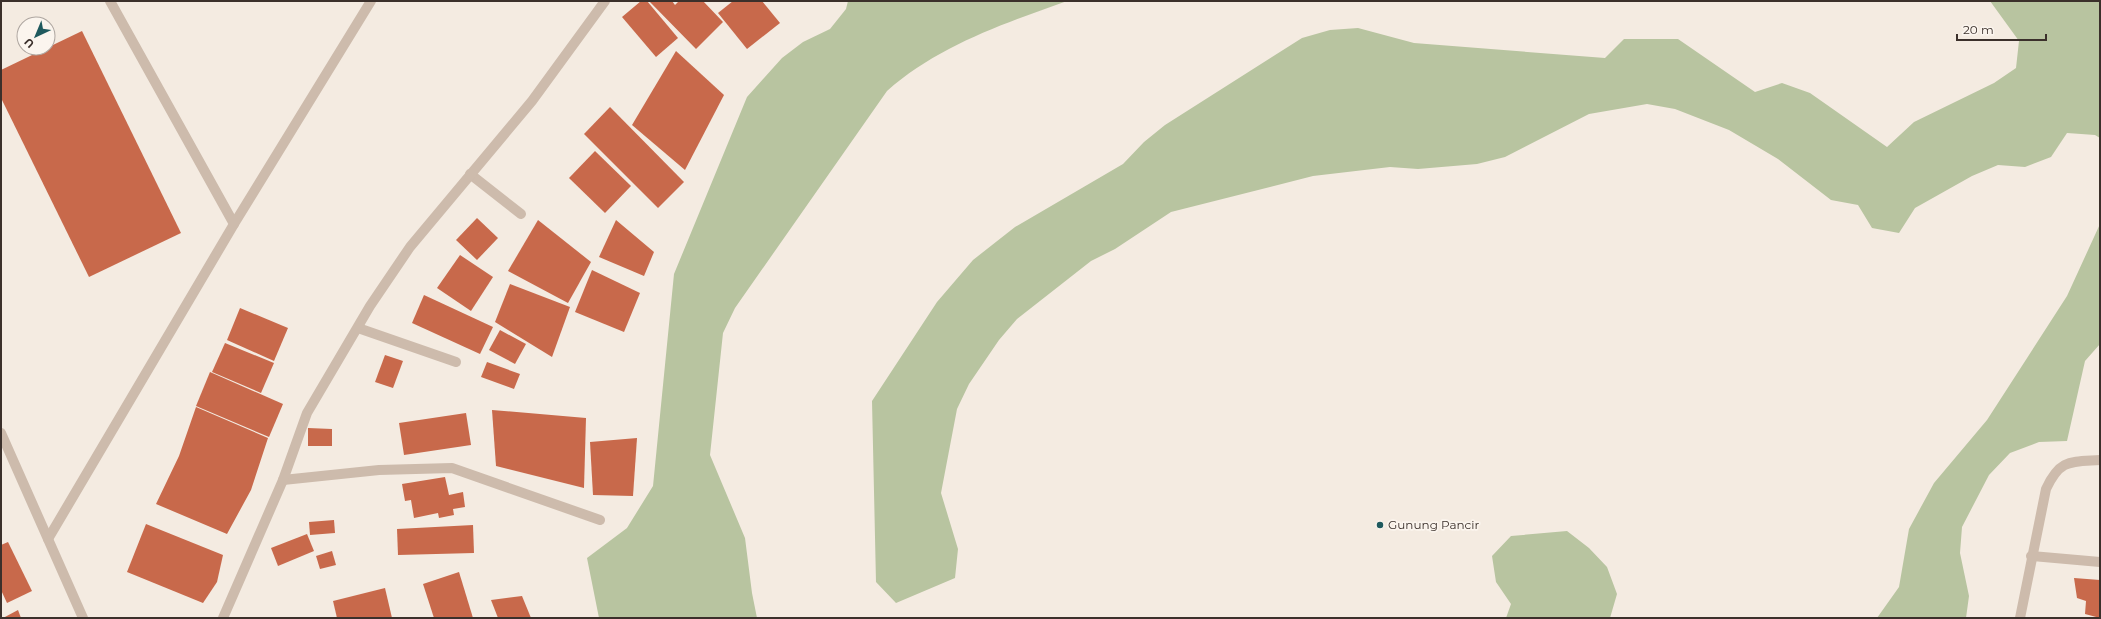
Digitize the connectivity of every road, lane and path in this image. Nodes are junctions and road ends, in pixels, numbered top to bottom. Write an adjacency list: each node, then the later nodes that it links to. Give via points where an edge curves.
1 (110, 1): 6 (street)
2 (371, 1): 6 (street)
3 (605, 1): 4 (street, via 532,102)
4 (470, 174): 5 (street); 7 (street, via 410,247)
5 (521, 214)
6 (234, 224): 13 (street)
7 (358, 328): 8 (street); 11 (street, via 307,413)
8 (456, 362)
9 (1, 432): 13 (street)
10 (2100, 460): 14 (street, via 2066,463 2052,476 2046,489)
11 (283, 480): 12 (street, via 379,470 452,468); 17 (street)
12 (600, 520)
13 (48, 539): 16 (street)
14 (2031, 556): 15 (street); 18 (street)
15 (2100, 562)
16 (83, 618)
17 (223, 618)
18 (2020, 618)

